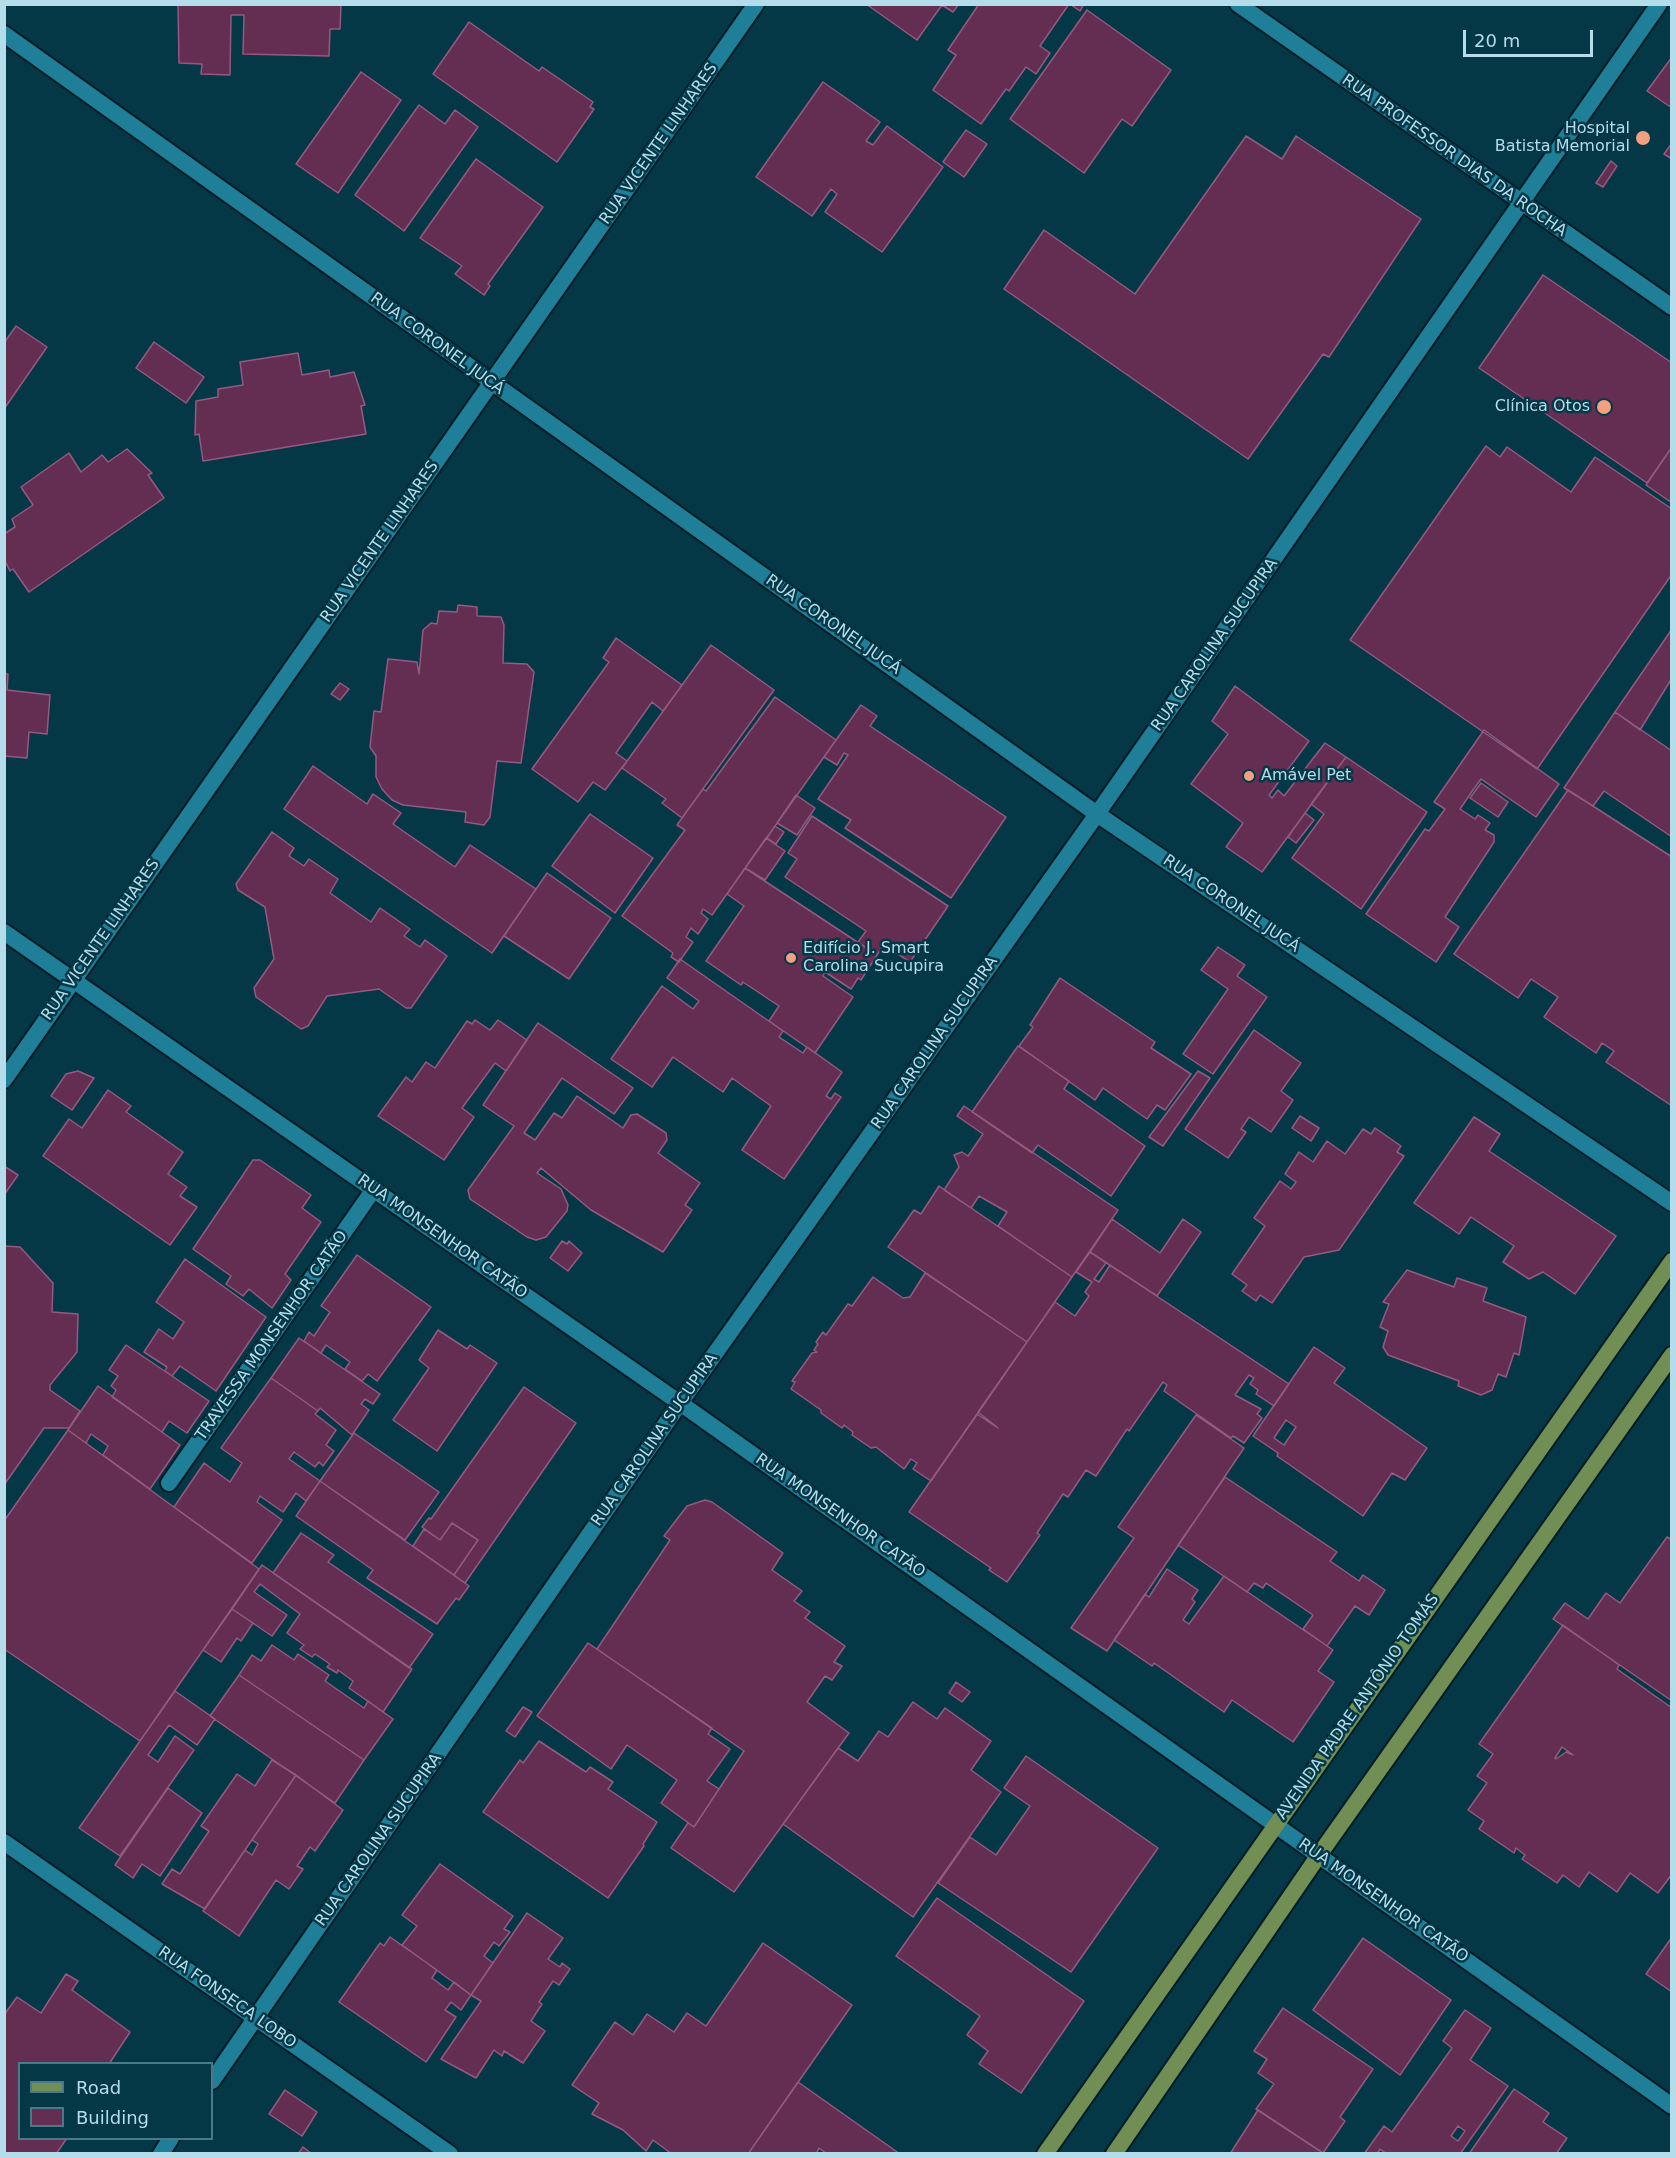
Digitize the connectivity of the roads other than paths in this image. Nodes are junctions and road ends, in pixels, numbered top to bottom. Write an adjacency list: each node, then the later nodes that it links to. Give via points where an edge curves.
1 (756, 4): 7 (street, RUA VICENTE LINHARES)
2 (1238, 4): 5 (street, RUA PROFESSOR DIAS DA ROCHA)
3 (1659, 4): 5 (street, RUA CAROLINA SUCUPIRA)
4 (4, 34): 7 (street, RUA CORONEL JUCÁ)
5 (1523, 204): 6 (street, RUA PROFESSOR DIAS DA ROCHA); 8 (street, RUA CAROLINA SUCUPIRA)
6 (1671, 307)
7 (492, 383): 8 (street, RUA CORONEL JUCÁ); 10 (street, RUA VICENTE LINHARES)
8 (1097, 814): 13 (street, RUA CORONEL JUCÁ); 16 (street, RUA CAROLINA SUCUPIRA)
9 (4, 932): 10 (street, RUA MONSENHOR CATÃO)
10 (73, 979): 11 (street, RUA VICENTE LINHARES); 12 (street, RUA MONSENHOR CATÃO)
11 (4, 1080)
12 (374, 1189): 16 (street, RUA MONSENHOR CATÃO); 17 (street, TRAVESSA MONSENHOR CATÃO)
13 (1671, 1203)
14 (1671, 1261): 18 (main road, AVENIDA PADRE ANTÔNIO TOMÁS)
15 (1671, 1355): 20 (main road)
16 (680, 1403): 18 (street, RUA MONSENHOR CATÃO); 21 (street, RUA CAROLINA SUCUPIRA)
17 (170, 1483)
18 (1276, 1825): 20 (street, RUA MONSENHOR CATÃO); 27 (main road, AVENIDA PADRE ANTÔNIO TOMÁS)
19 (4, 1842): 21 (street, RUA FONSECA LOBO)
20 (1319, 1855): 23 (street, RUA MONSENHOR CATÃO); 28 (main road)
21 (256, 2018): 22 (street, RUA CAROLINA SUCUPIRA); 26 (street, RUA FONSECA LOBO)
22 (213, 2080)
23 (1671, 2106)
24 (170, 2140): 25 (street)
25 (161, 2154)
26 (450, 2154)
27 (1046, 2154)
28 (1114, 2154)

